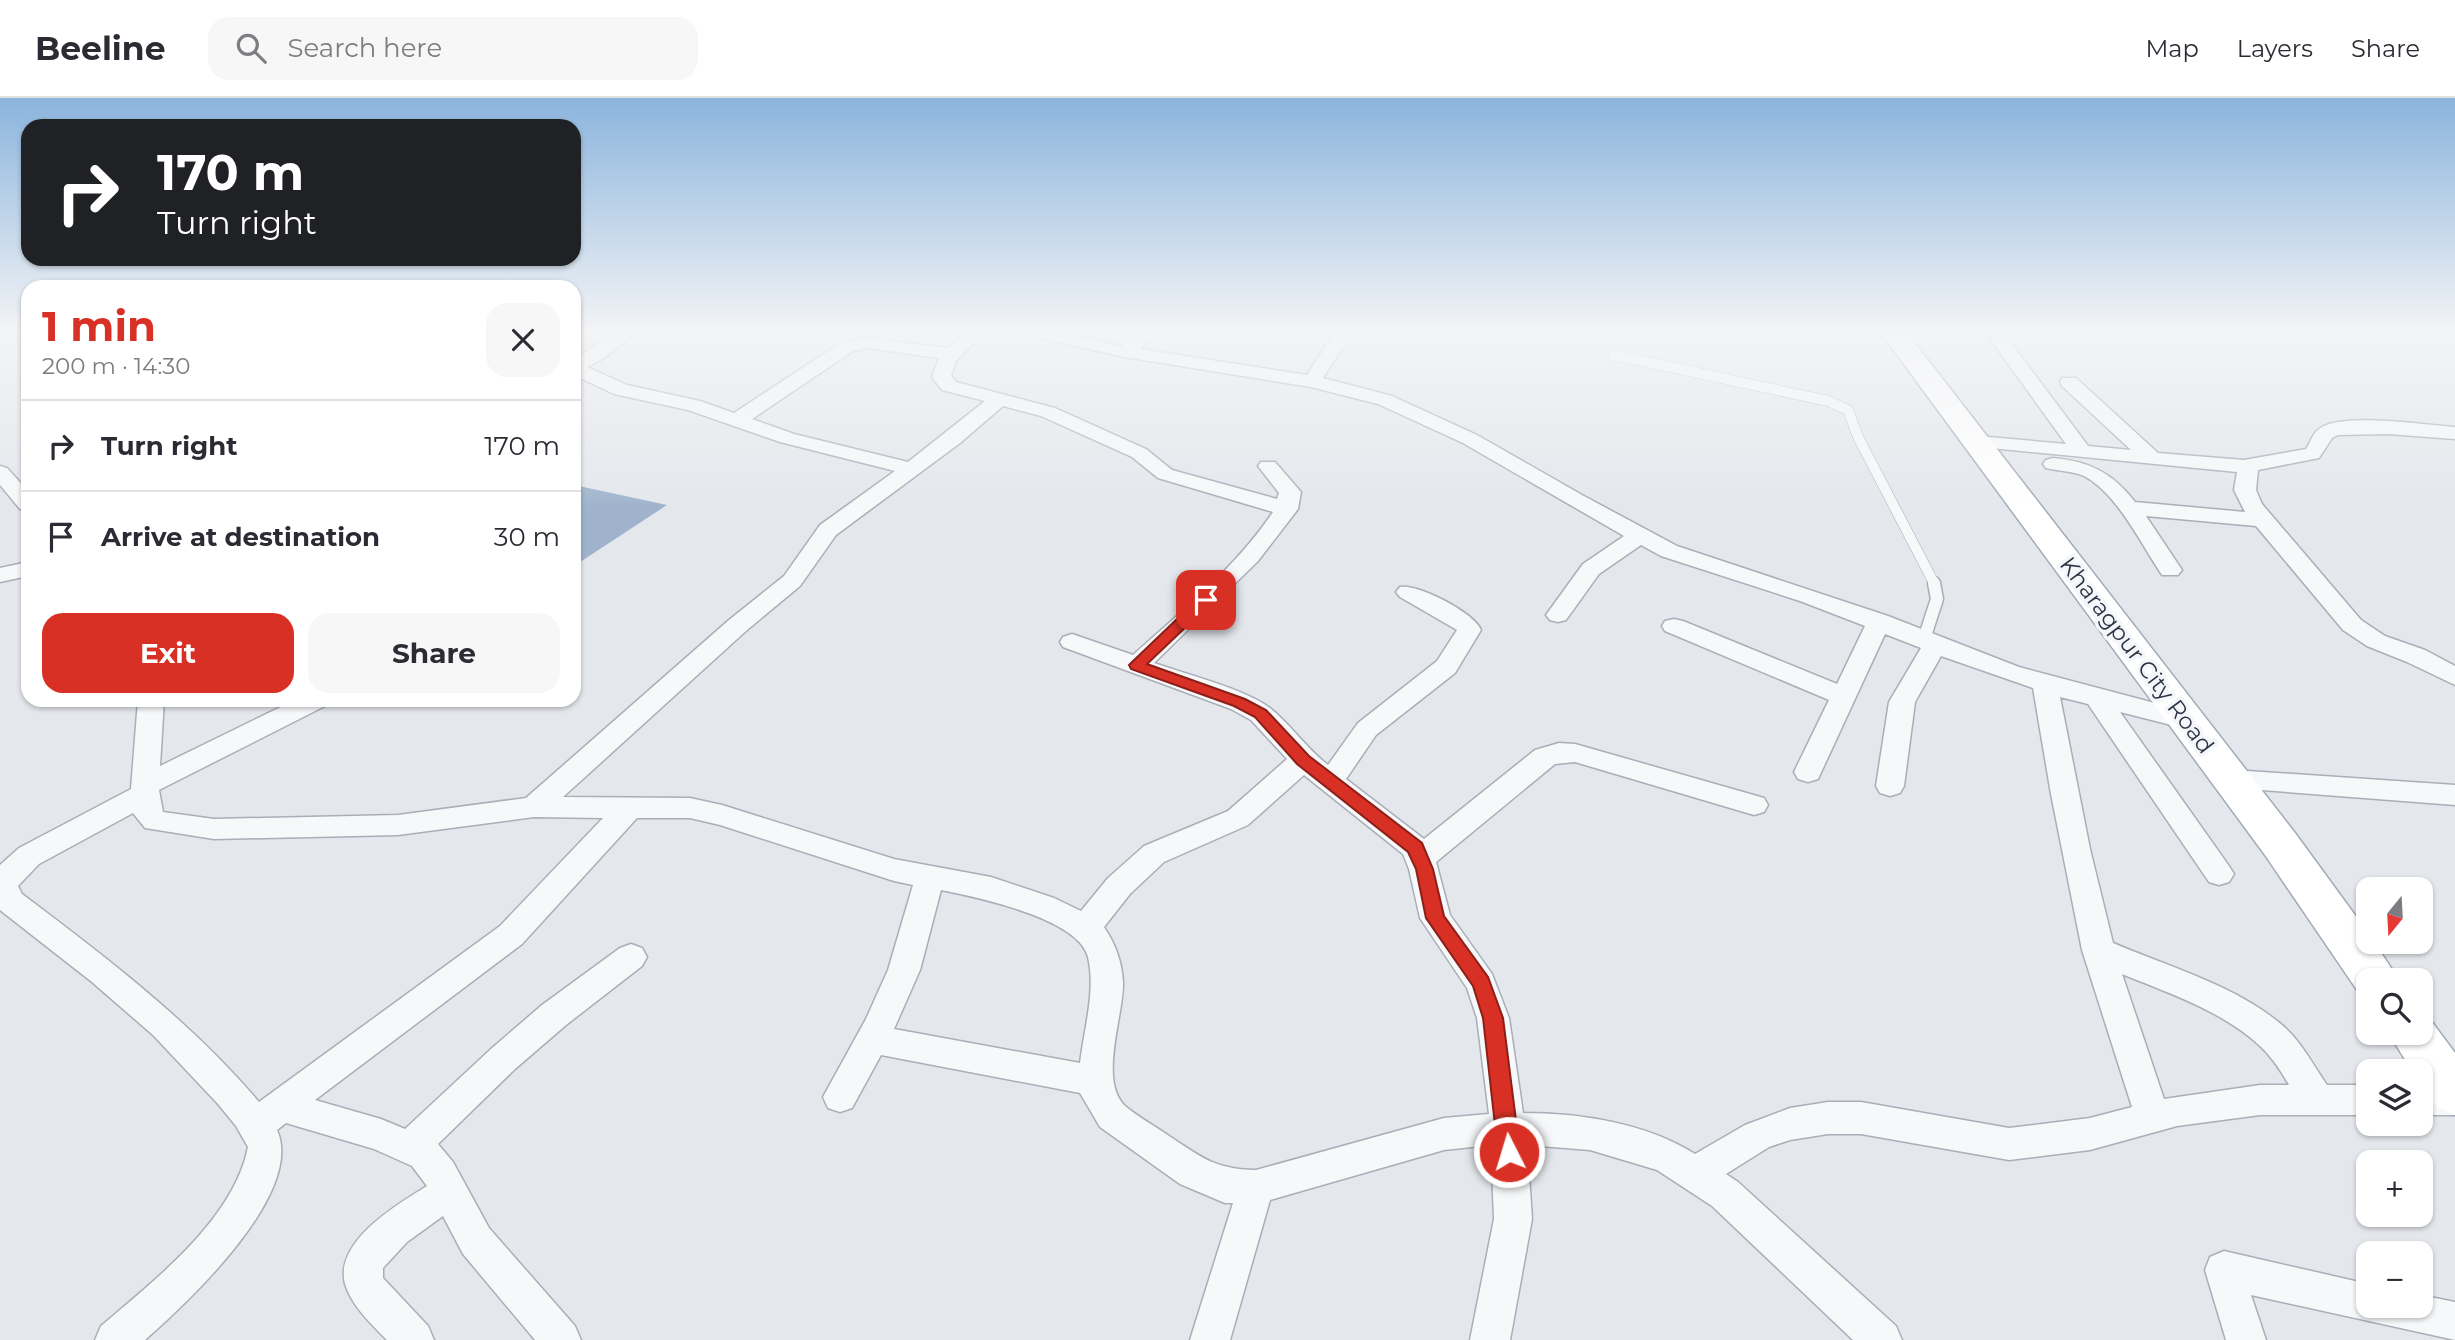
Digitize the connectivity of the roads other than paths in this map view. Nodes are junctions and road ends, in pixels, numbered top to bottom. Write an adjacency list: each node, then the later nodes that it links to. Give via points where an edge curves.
1 (626, 391): 10 (street)
2 (780, 391): 10 (street)
3 (973, 391): 9 (street)
4 (1350, 391): 23 (street, via 1385,400 1470,439)
5 (1781, 391): 32 (lane, via 1848,410 1936,585)
6 (1938, 391): 12 (main road, Kharagpur City Road)
7 (2037, 391): 13 (street)
8 (2079, 391): 14 (street)
9 (1000, 399): 17 (street); 21 (street, via 1048,412 1122,445 1166,474)
10 (737, 420): 17 (street)
11 (2455, 433): 16 (street, via 2332,430 2312,454)
12 (1982, 450): 13 (street); 20 (street, via 2082,469 2102,479); 40 (main road, Kharagpur City Road)
13 (2082, 452): 14 (street)
14 (2152, 458): 16 (street)
15 (1268, 466): 21 (street, via 1290,492)
16 (2248, 467): 22 (street, via 2247,498)
17 (911, 470): 50 (street, via 820,538 811,558 788,585)
18 (0, 472): 19 (street)
19 (21, 496)
20 (2127, 508): 22 (street); 24 (street)
21 (1287, 509): 33 (street, via 1223,584)
22 (2264, 520): 34 (street, via 2353,625 2376,641)
23 (1639, 536): 28 (street, via 1591,569); 29 (street, via 1669,551)
24 (2171, 570)
25 (21, 571): 26 (street)
26 (0, 576)
27 (1408, 592): 44 (street, via 1460,618 1469,630 1446,667 1367,729)
28 (1558, 615)
29 (1879, 621): 32 (street); 36 (street)
30 (1674, 626): 36 (street)
31 (1072, 642): 33 (street)
32 (1930, 642): 35 (street); 45 (street, via 1902,702)
33 (1137, 665): 41 (street, via 1260,714)
34 (2455, 677)
35 (2045, 683): 37 (street); 56 (street, via 2071,834)
36 (1842, 695): 42 (street)
37 (2096, 698): 40 (street); 53 (street)
38 (151, 707): 46 (street)
39 (303, 707): 46 (street)
40 (2186, 720): 43 (main road, Kharagpur City Road)
41 (1303, 760): 44 (street); 55 (street, via 1238,818 1154,854 1119,886)
42 (1808, 772)
43 (2233, 780): 47 (street); 58 (main road, Kharagpur City Road)
44 (1330, 782): 51 (street, via 1400,834)
45 (1890, 786)
46 (145, 790): 50 (street, via 147,814 155,821 214,829 398,825); 52 (street)
47 (2455, 794)
48 (1754, 805): 51 (street, via 1559,752 1545,757)
49 (631, 806): 50 (street); 54 (street, via 690,808 722,815 870,863); 68 (street, via 511,935)
50 (534, 807)
51 (1420, 858): 70 (street, via 1435,918 1481,983 1493,1018)
52 (9, 864): 68 (street, via 3,886 11,902 134,997 205,1067)
53 (2219, 874)
54 (930, 877): 55 (street, via 991,888 1043,906); 59 (street, via 904,970)
55 (1085, 929): 61 (street, via 1103,955 1107,982)
56 (2098, 950): 64 (street, via 2254,1022 2273,1037); 69 (street)
57 (631, 957): 71 (street, via 503,1059)
58 (2367, 968)
59 (872, 1040): 61 (street); 63 (street)
60 (2421, 1045): 62 (main road)
61 (1097, 1080): 73 (street, via 1097,1093 1112,1116 1193,1172 1225,1186)
62 (2455, 1093)
63 (840, 1097)
64 (2318, 1100): 65 (street); 69 (street, via 2260,1100)
65 (2356, 1100)
66 (2433, 1100): 67 (street)
67 (2455, 1100)
68 (269, 1115): 71 (street); 78 (street, via 265,1163 248,1202 204,1255)
69 (2153, 1117): 72 (street, via 2090,1134 2009,1144 1861,1118 1828,1118 1790,1124 1757,1136)
70 (1508, 1129): 72 (street, via 1613,1139 1670,1158); 73 (street, via 1444,1134); 82 (street, via 1513,1219)
71 (411, 1147): 74 (street, via 425,1155)
72 (1694, 1174): 83 (street, via 1725,1194)
73 (1256, 1187): 81 (street)
74 (450, 1192): 79 (street, via 386,1235 370,1250 363,1267 364,1284); 80 (street, via 476,1241)
75 (2356, 1300): 84 (street, via 2224,1270)
76 (2433, 1317): 77 (street)
77 (2455, 1322)
78 (115, 1340)
79 (414, 1340)
80 (561, 1340)
81 (1210, 1340)
82 (1490, 1340)
83 (1882, 1340)
84 (2246, 1340)

